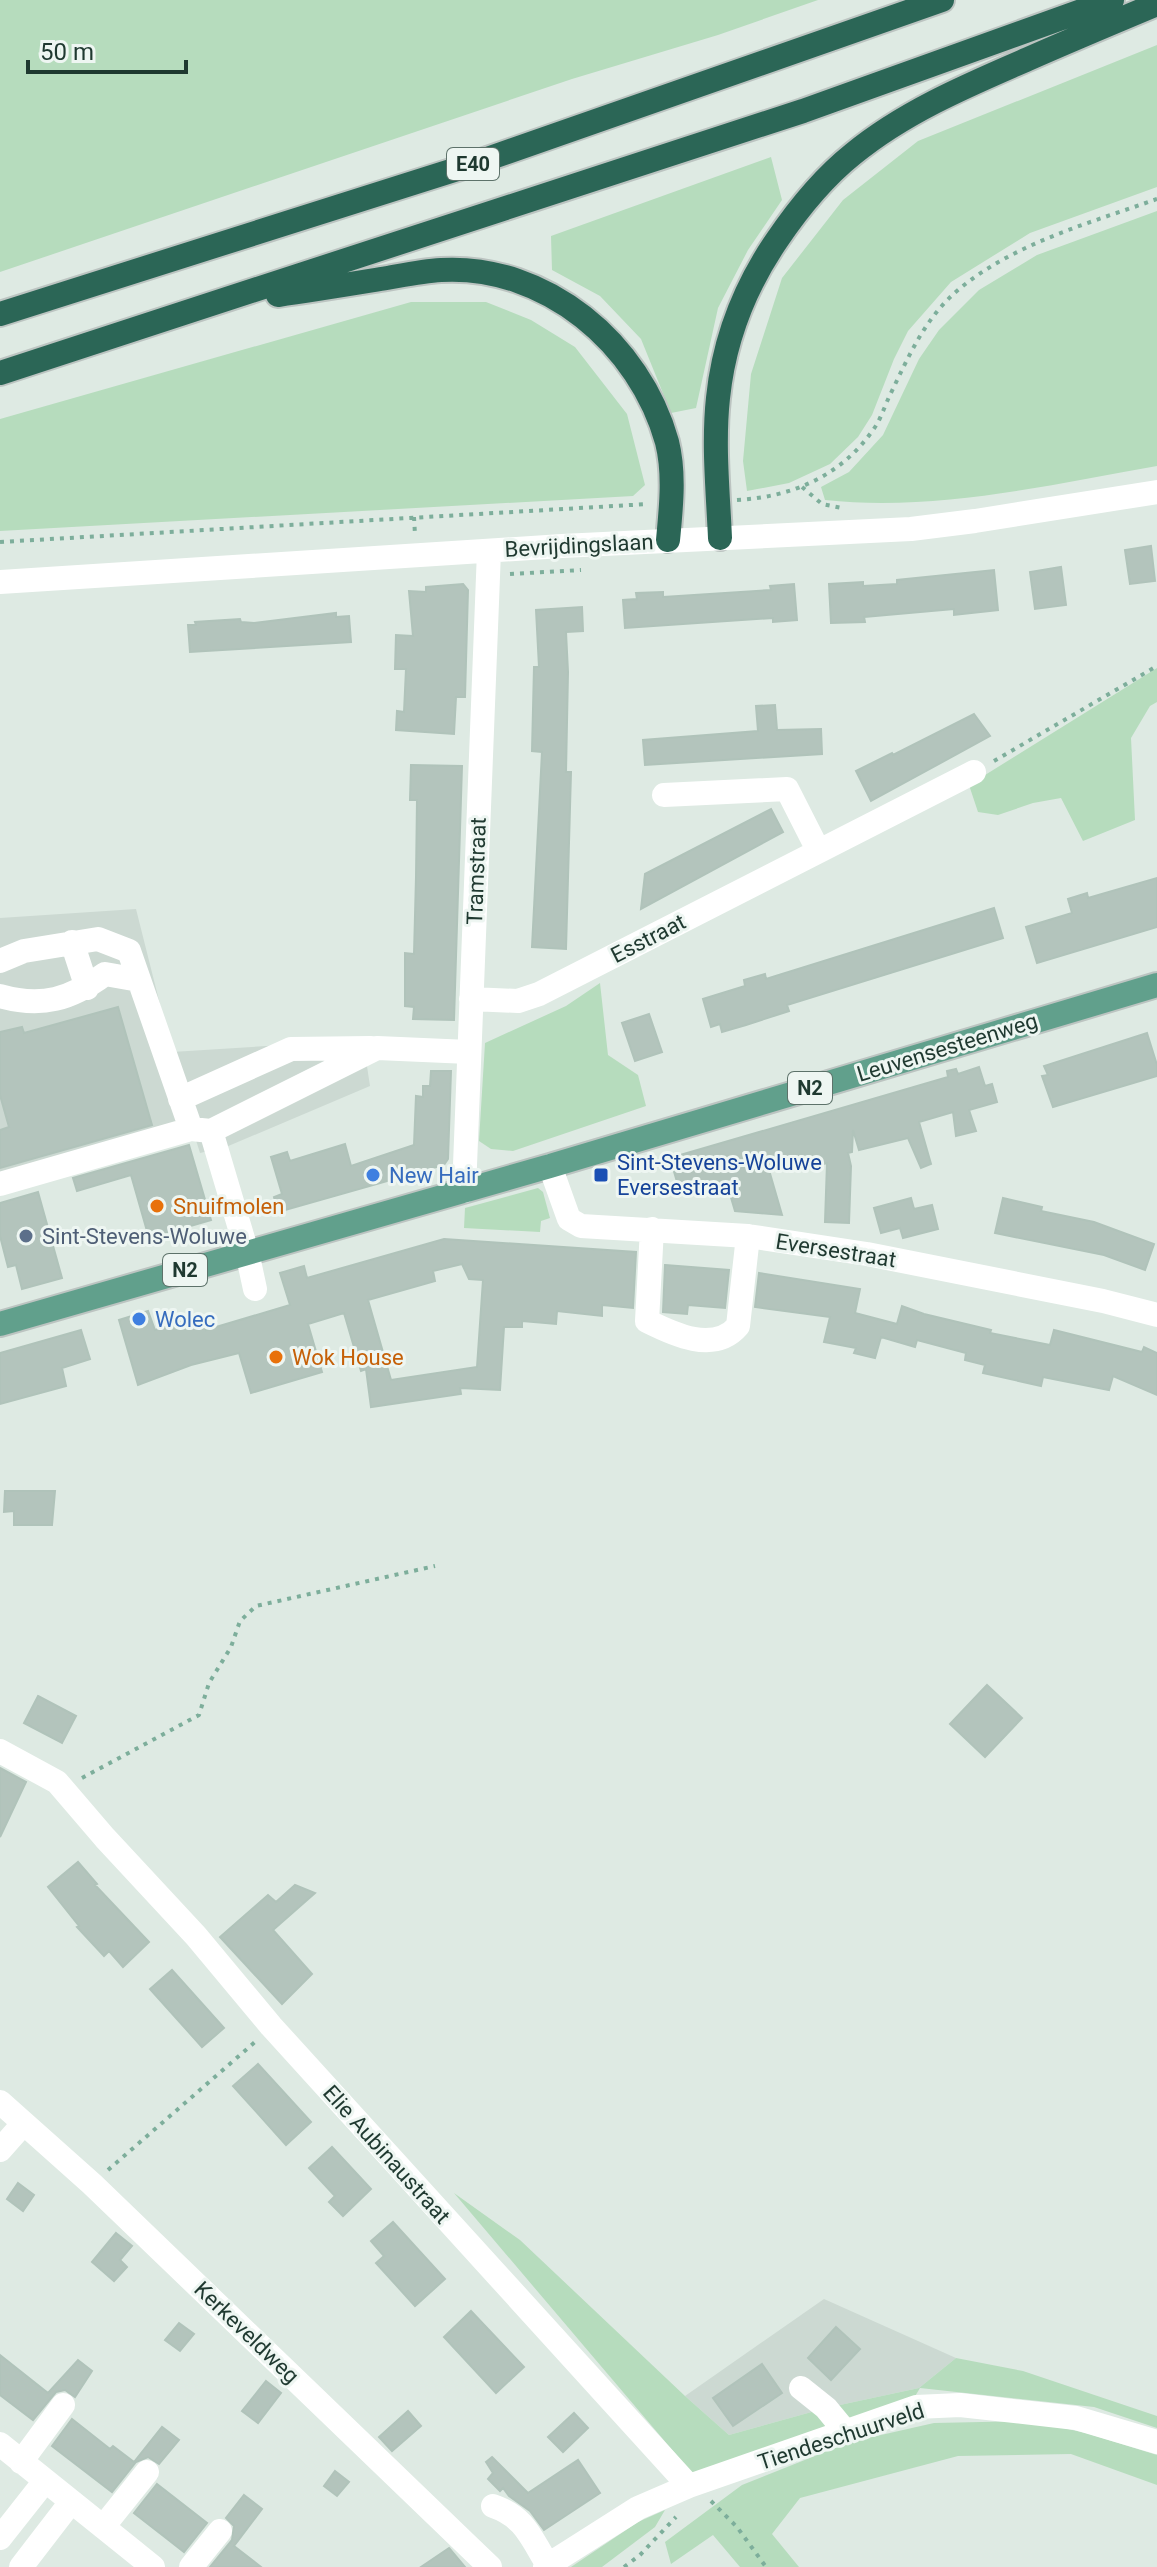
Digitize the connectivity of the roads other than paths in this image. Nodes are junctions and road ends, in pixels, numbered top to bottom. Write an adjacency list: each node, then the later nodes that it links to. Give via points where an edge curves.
1 (942, 0): 5 (highway, E40, via 473,164)
2 (1112, 0): 4 (highway, E40, via 803,111)
3 (1157, 4): 8 (highway, via 937,100 854,153 813,193 756,271 737,313 718,399)
4 (204, 307): 6 (highway, E40); 9 (highway, via 442,270 476,272 535,287 589,319 636,374 667,442 672,472)
5 (0, 314)
6 (0, 373)
7 (1157, 492): 8 (street, Bevrijdingslaan, via 911,529)
8 (720, 538): 9 (street, Bevrijdingslaan)
9 (668, 540): 10 (street, Bevrijdingslaan)
10 (489, 551): 11 (street, Bevrijdingslaan); 21 (street, Tramstraat)
11 (0, 582)
12 (974, 772): 14 (street, Esstraat)
13 (664, 795): 14 (street, via 787,789)
14 (818, 850): 21 (street, Esstraat, via 539,994 518,1001)
15 (72, 942): 16 (street); 17 (street, via 98,939 129,951); 19 (street)
16 (0, 961)
17 (139, 980): 19 (street, via 105,974); 24 (street)
18 (1157, 985): 26 (main road, Leuvensesteenweg / N2)
19 (87, 988): 20 (street, via 45,1002)
20 (0, 996)
21 (471, 999): 23 (street, Tramstraat)
22 (377, 1048): 23 (street); 24 (street, via 291,1049); 25 (street)
23 (469, 1052): 28 (street, Tramstraat)
24 (180, 1099): 25 (street)
25 (201, 1130): 27 (street); 31 (street)
26 (550, 1166): 28 (main road, Leuvensesteenweg / N2); 29 (street, Eversestraat, via 569,1219 581,1226)
27 (0, 1184)
28 (464, 1191): 31 (main road, Leuvensesteenweg / N2)
29 (652, 1229): 30 (street, Eversestraat); 30 (street, via 647,1321 704,1341 730,1335 738,1326)
30 (748, 1236): 33 (street, Eversestraat, via 882,1257)
31 (247, 1252): 32 (street); 34 (main road, Leuvensesteenweg / N2)
32 (255, 1289)
33 (1157, 1315)
34 (0, 1324)
35 (0, 1751): 47 (street, Elie Aubinaustraat, via 57,1782)
36 (1, 2104): 37 (street, Kerkeveldweg)
37 (23, 2124): 38 (street); 57 (street, Kerkeveldweg)
38 (0, 2150)
39 (801, 2388): 41 (street)
40 (63, 2405): 44 (street)
41 (845, 2431): 42 (street, Tiendeschuurveld, via 916,2407 960,2405 1076,2418); 47 (street, Tiendeschuurveld)
42 (1157, 2442)
43 (0, 2444): 44 (street)
44 (21, 2462): 46 (street)
45 (142, 2468): 50 (street)
46 (45, 2481): 48 (street); 51 (street)
47 (689, 2486): 53 (street, Tiendeschuurveld, via 638,2508)
48 (71, 2502): 50 (street); 54 (street)
49 (493, 2506): 53 (street, via 518,2518)
50 (98, 2523): 52 (street)
51 (0, 2538)
52 (148, 2565)
53 (547, 2566)
54 (21, 2567)
55 (191, 2567): 56 (street, via 226,2535)
56 (211, 2567)
57 (490, 2567)

